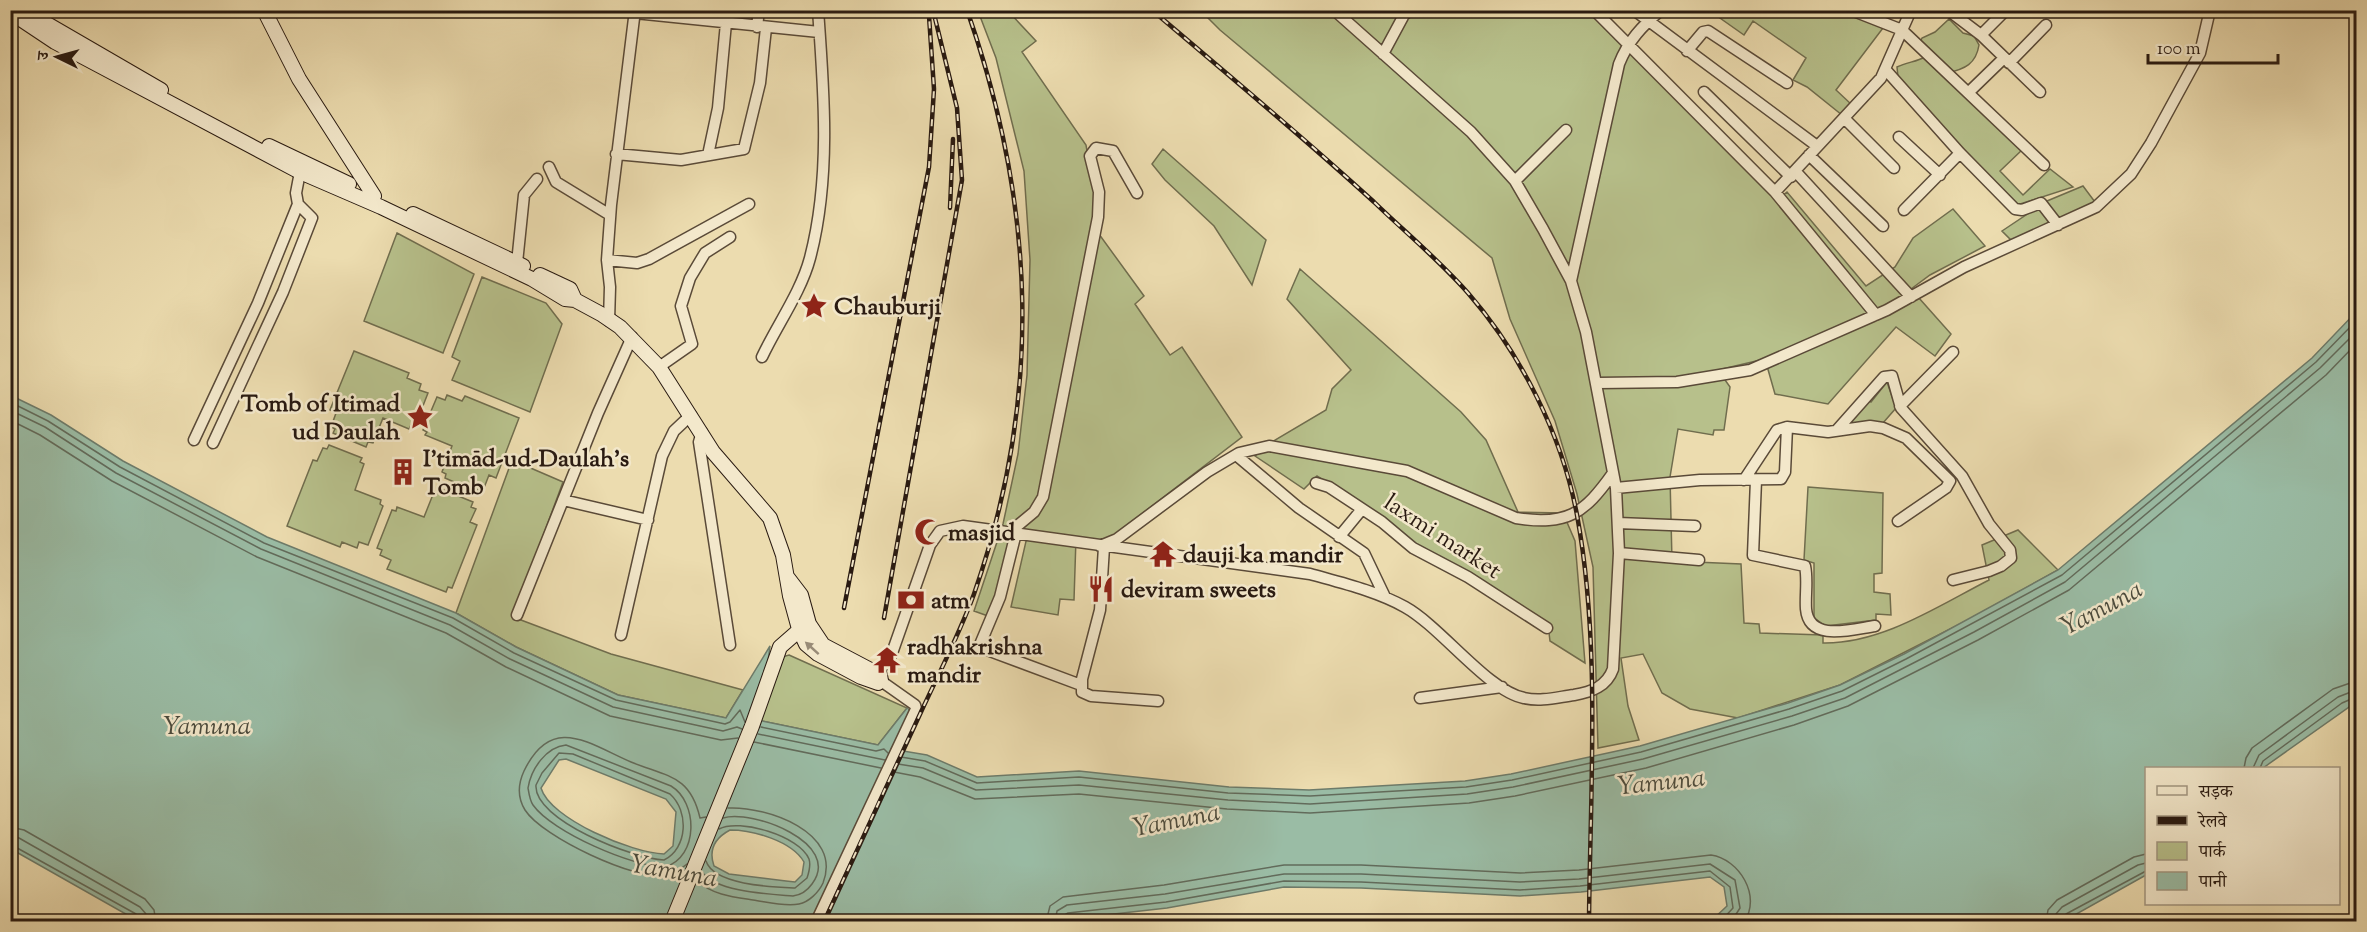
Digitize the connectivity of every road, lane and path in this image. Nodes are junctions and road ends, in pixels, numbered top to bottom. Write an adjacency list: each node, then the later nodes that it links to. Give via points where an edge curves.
1 (23, 10): 51 (main road, via 232,128)
2 (264, 10): 51 (main road, via 299,79)
3 (759, 10): 20 (street)
4 (818, 10): 22 (street)
5 (1334, 10): 26 (street)
6 (1410, 10): 26 (street)
7 (1594, 10): 24 (street)
8 (1634, 10): 17 (street)
9 (1661, 10): 17 (street)
10 (1851, 10): 21 (street)
11 (1911, 10): 21 (street)
12 (2006, 10): 23 (street)
13 (2210, 10): 56 (street, via 2200,53 2131,174 2096,207)
14 (10, 12): 44 (main road, via 55,42)
15 (635, 12): 18 (street); 38 (street)
16 (1952, 12): 23 (street)
17 (1647, 21): 24 (street); 25 (street)
18 (726, 23): 20 (street); 39 (street, via 718,108)
19 (2046, 25): 27 (street)
20 (762, 27): 22 (street); 39 (street, via 760,83 746,148)
21 (1902, 30): 28 (street); 31 (street)
22 (819, 32): 68 (street, via 824,129 819,215 810,260)
23 (1981, 35): 27 (street)
24 (1629, 44): 49 (street); 61 (street, via 1619,64 1604,125)
25 (1687, 51): 29 (street, via 1708,31); 36 (street)
26 (1383, 54): 48 (street, via 1472,132)
27 (2006, 60): 31 (street); 32 (street)
28 (1885, 69): 33 (street); 37 (street)
29 (1786, 83)
30 (1704, 92): 45 (street)
31 (1969, 92): 41 (street)
32 (2040, 92)
33 (1845, 119): 36 (street); 43 (street)
34 (1566, 130): 48 (street)
35 (1899, 137): 46 (street)
36 (1817, 146): 40 (street)
37 (1960, 153): 46 (street); 56 (street, via 2015,209 2042,203)
38 (616, 154): 39 (street, via 681,160); 55 (street)
39 (708, 156)
40 (1809, 156): 45 (street); 57 (street)
41 (2044, 165)
42 (549, 168): 55 (street, via 556,182)
43 (1894, 168)
44 (300, 172): 52 (street); 63 (main road, via 532,279 565,299)
45 (1793, 175): 49 (street); 62 (street)
46 (1940, 175): 54 (street)
47 (537, 179): 60 (street, via 524,195)
48 (1515, 181): 61 (street)
49 (1775, 192): 64 (street)
50 (1137, 193): 90 (street, via 1113,150 1096,148 1090,156 1099,192 1098,217 1043,497)
51 (374, 196): 60 (main road)
52 (297, 204): 76 (street, via 258,303); 77 (street, via 312,218 283,292)
53 (749, 204): 59 (street, via 649,259)
54 (1904, 210)
55 (610, 215): 59 (street)
56 (2058, 225): 62 (street, via 1964,267)
57 (1883, 226)
58 (730, 237): 69 (street, via 705,253 690,278 681,306 692,344)
59 (607, 260): 65 (street)
60 (517, 263): 63 (main road, via 570,289)
61 (1571, 281): 70 (street)
62 (1911, 297): 64 (street)
63 (575, 300): 65 (main road)
64 (1876, 315): 70 (street, via 1750,370 1677,382)
65 (609, 321): 66 (main road)
66 (632, 337): 69 (main road); 84 (street)
67 (1953, 352): 71 (street)
68 (762, 357)
69 (659, 367): 72 (main road)
70 (1598, 384): 79 (street)
71 (1900, 406): 74 (street, via 1893,378 1886,376); 95 (street, via 1962,476 1989,524 2010,550 2011,558 2001,566)
72 (691, 415): 75 (main road); 86 (street, via 667,444)
73 (1788, 428): 74 (street); 80 (street, via 1779,428); 81 (street, via 1784,477)
74 (1836, 431): 87 (street, via 1869,426 1896,432 1950,480 1946,488)
75 (702, 432): 99 (main road, via 713,452 777,531 788,578 801,595); 102 (street, via 699,442)
76 (194, 440)
77 (213, 443)
78 (1236, 455): 79 (street, via 1263,446 1278,446 1391,466 1516,518 1533,521 1565,519 1600,492); 91 (street); 92 (street)
79 (1613, 473): 83 (street)
80 (1744, 480): 81 (street); 83 (street)
81 (1756, 480): 98 (street, via 1753,555 1805,566 1806,610 1814,626 1827,632)
82 (1316, 483): 85 (street, laxmi market)
83 (1616, 488): 88 (street)
84 (563, 500): 86 (street); 97 (street)
85 (1362, 509): 91 (street); 100 (street, laxmi market, via 1413,548 1468,577)
86 (648, 520): 101 (street)
87 (1898, 521)
88 (1618, 523): 89 (street); 93 (street)
89 (1695, 526)
90 (1013, 533): 92 (street); 103 (street, via 963,526 940,531 930,545 888,663); 104 (street, via 1000,597 979,647)
91 (1339, 537): 96 (street, via 1364,553)
92 (1102, 547): 96 (street, via 1310,574); 104 (street, via 1101,610)
93 (1619, 553): 94 (street); 105 (street, via 1613,669 1605,684 1579,694 1539,700 1518,696)
94 (1699, 560)
95 (1953, 580)
96 (1385, 597): 105 (street, via 1427,622)
97 (518, 615)
98 (1875, 626)
99 (804, 627): 103 (main road, via 836,658); 108 (main road, via 780,647)
100 (1547, 628)
101 (621, 635)
102 (730, 645)
103 (879, 677): 109 (street, via 916,709)
104 (1081, 685): 107 (street, via 1086,695)
105 (1502, 687): 106 (street)
106 (1420, 698)
107 (1158, 700)
108 (672, 921)
109 (816, 921)

